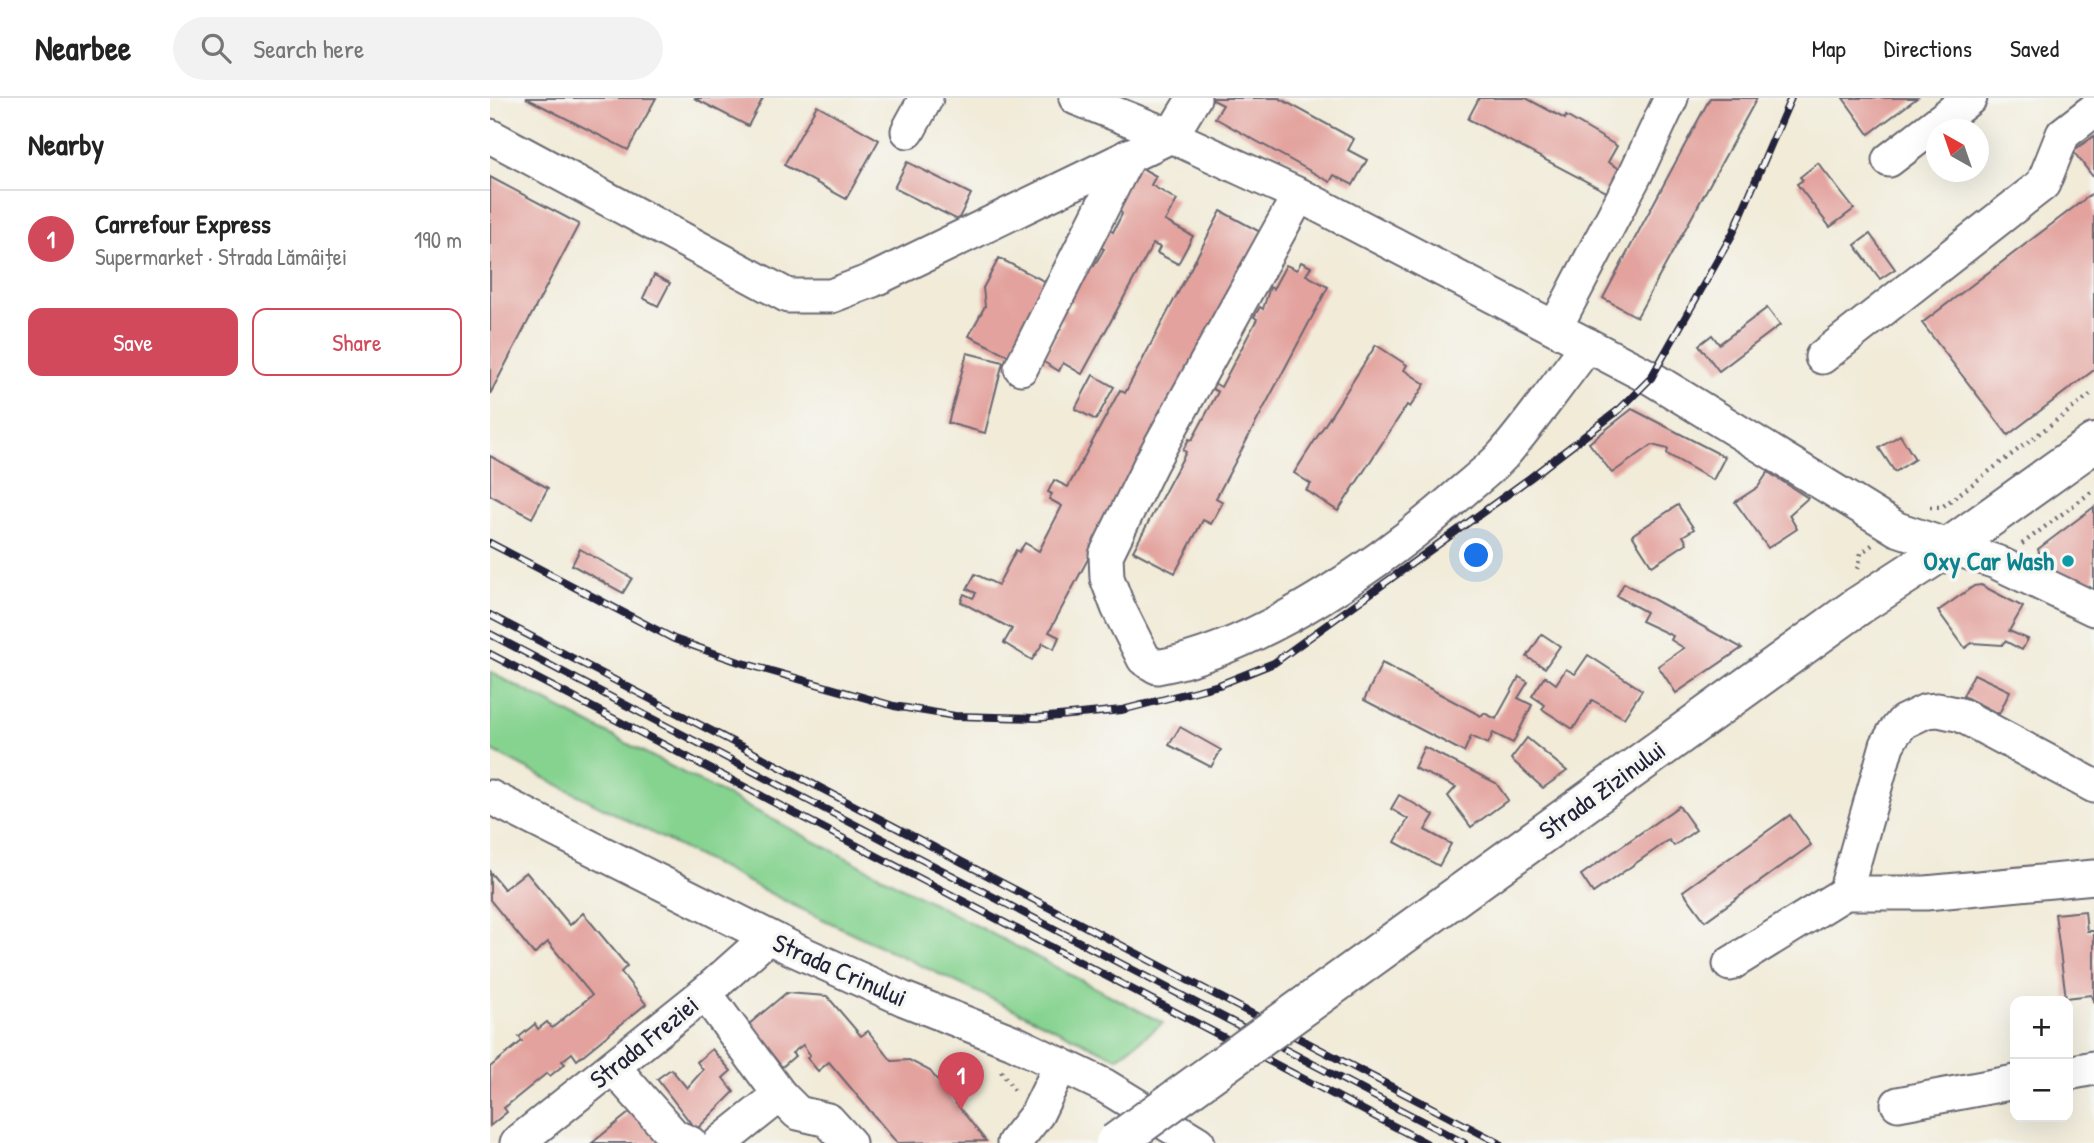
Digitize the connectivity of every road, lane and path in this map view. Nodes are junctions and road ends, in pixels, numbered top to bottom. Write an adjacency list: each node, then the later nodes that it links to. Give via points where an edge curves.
1 (926, 98): 7 (street)
2 (1076, 98): 9 (street)
3 (1194, 98): 9 (street)
4 (1970, 98): 11 (street)
5 (1664, 100): 13 (street)
6 (2094, 110): 15 (street, via 2063,134 2043,184)
7 (908, 131)
8 (490, 136): 10 (street, via 788,296 831,296 873,280)
9 (1171, 136): 10 (street); 12 (street)
10 (1128, 156): 16 (street)
11 (1889, 160)
12 (1299, 195): 13 (street); 14 (street, via 1151,463 1106,555 1107,578 1118,607 1144,659 1157,667 1188,662 1259,631 1356,574 1434,517 1502,456)
13 (1555, 328): 14 (street)
14 (1588, 345): 19 (street, via 1651,378)
15 (1822, 357)
16 (1021, 368)
17 (2094, 392): 19 (path, via 1941,507 1923,506)
18 (2094, 443): 20 (main road, Strada Zizinului)
19 (1897, 529): 20 (street); 21 (path, via 1861,553)
20 (1948, 547): 21 (main road, Strada Zizinului); 22 (street, via 1996,562)
21 (1857, 590): 43 (main road, Strada Zizinului, bridge)
22 (2094, 609)
23 (2094, 786): 26 (street, via 1961,715 1938,710 1915,715 1903,722 1887,745)
24 (490, 797): 27 (street, Strada Crinului)
25 (2094, 877): 26 (street, via 1926,892)
26 (1845, 893): 28 (street)
27 (768, 937): 29 (street, Strada Freziei); 30 (street, Strada Crinului)
28 (1730, 964)
29 (705, 993): 31 (street, Strada Freziei); 35 (street)
30 (1060, 1065): 37 (street, Strada Crinului, via 1105,1086); 42 (street, via 1037,1114)
31 (613, 1067): 38 (street, Strada Freziei); 39 (street, via 674,1136)
32 (2094, 1068): 33 (street)
33 (2073, 1072)
34 (2010, 1083): 36 (street)
35 (780, 1095): 40 (street); 41 (street, via 798,1113 828,1120)
36 (1898, 1104)
37 (1191, 1142)
38 (517, 1143)
39 (690, 1143)
40 (720, 1143)
41 (849, 1143)
42 (1014, 1143)
43 (1115, 1143)

